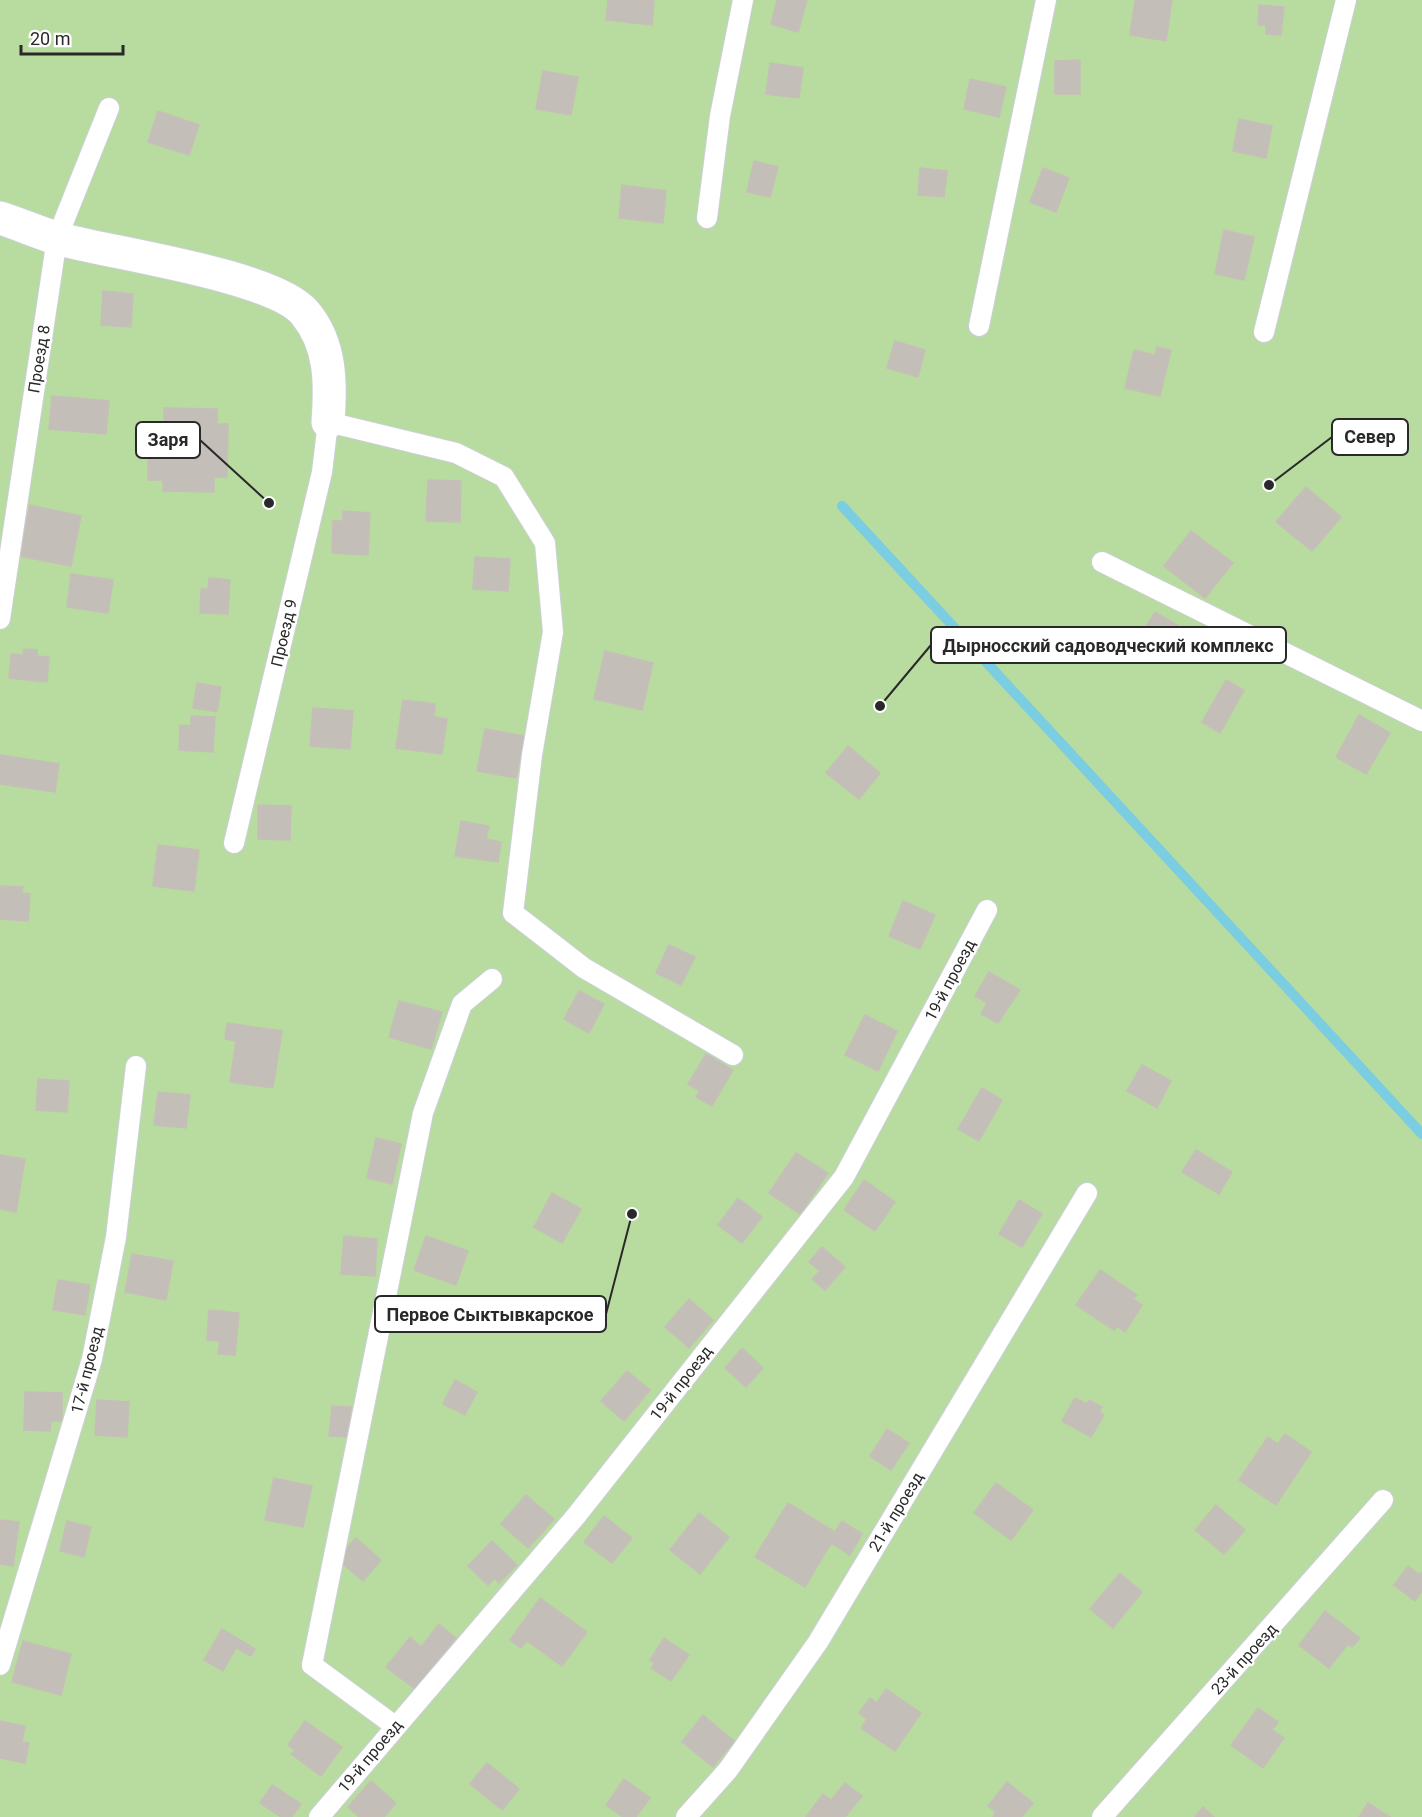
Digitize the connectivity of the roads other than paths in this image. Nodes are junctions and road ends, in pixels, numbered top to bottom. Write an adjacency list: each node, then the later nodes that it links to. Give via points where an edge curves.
1 (743, 0): 6 (lane, via 720,116)
2 (1046, 0): 8 (lane)
3 (1346, 0): 9 (lane)
4 (109, 108): 7 (lane, Проезд 8)
5 (0, 218): 7 (street)
6 (707, 218)
7 (57, 238): 10 (street, via 208,272 275,294 304,311 324,345 331,382); 12 (lane, Проезд 8)
8 (978, 326)
9 (1264, 332)
10 (328, 422): 14 (lane, Проезд 9, via 322,472); 17 (lane, via 456,453 504,477 545,543 554,632 532,755 513,913 584,968)
11 (1102, 562): 13 (lane)
12 (0, 619)
13 (1422, 721)
14 (234, 843)
15 (987, 910): 22 (lane, 19-й проезд, via 844,1177 576,1516)
16 (492, 979): 22 (lane, via 462,1004 423,1113 312,1665)
17 (733, 1055)
18 (136, 1066): 21 (lane, 17-й проезд, via 116,1237 92,1359)
19 (1087, 1193): 24 (lane, 21-й проезд, via 818,1642 728,1770)
20 (1383, 1500): 25 (lane, 23-й проезд)
21 (0, 1665)
22 (395, 1726): 23 (lane, 19-й проезд)
23 (319, 1817)
24 (686, 1817)
25 (1102, 1817)

